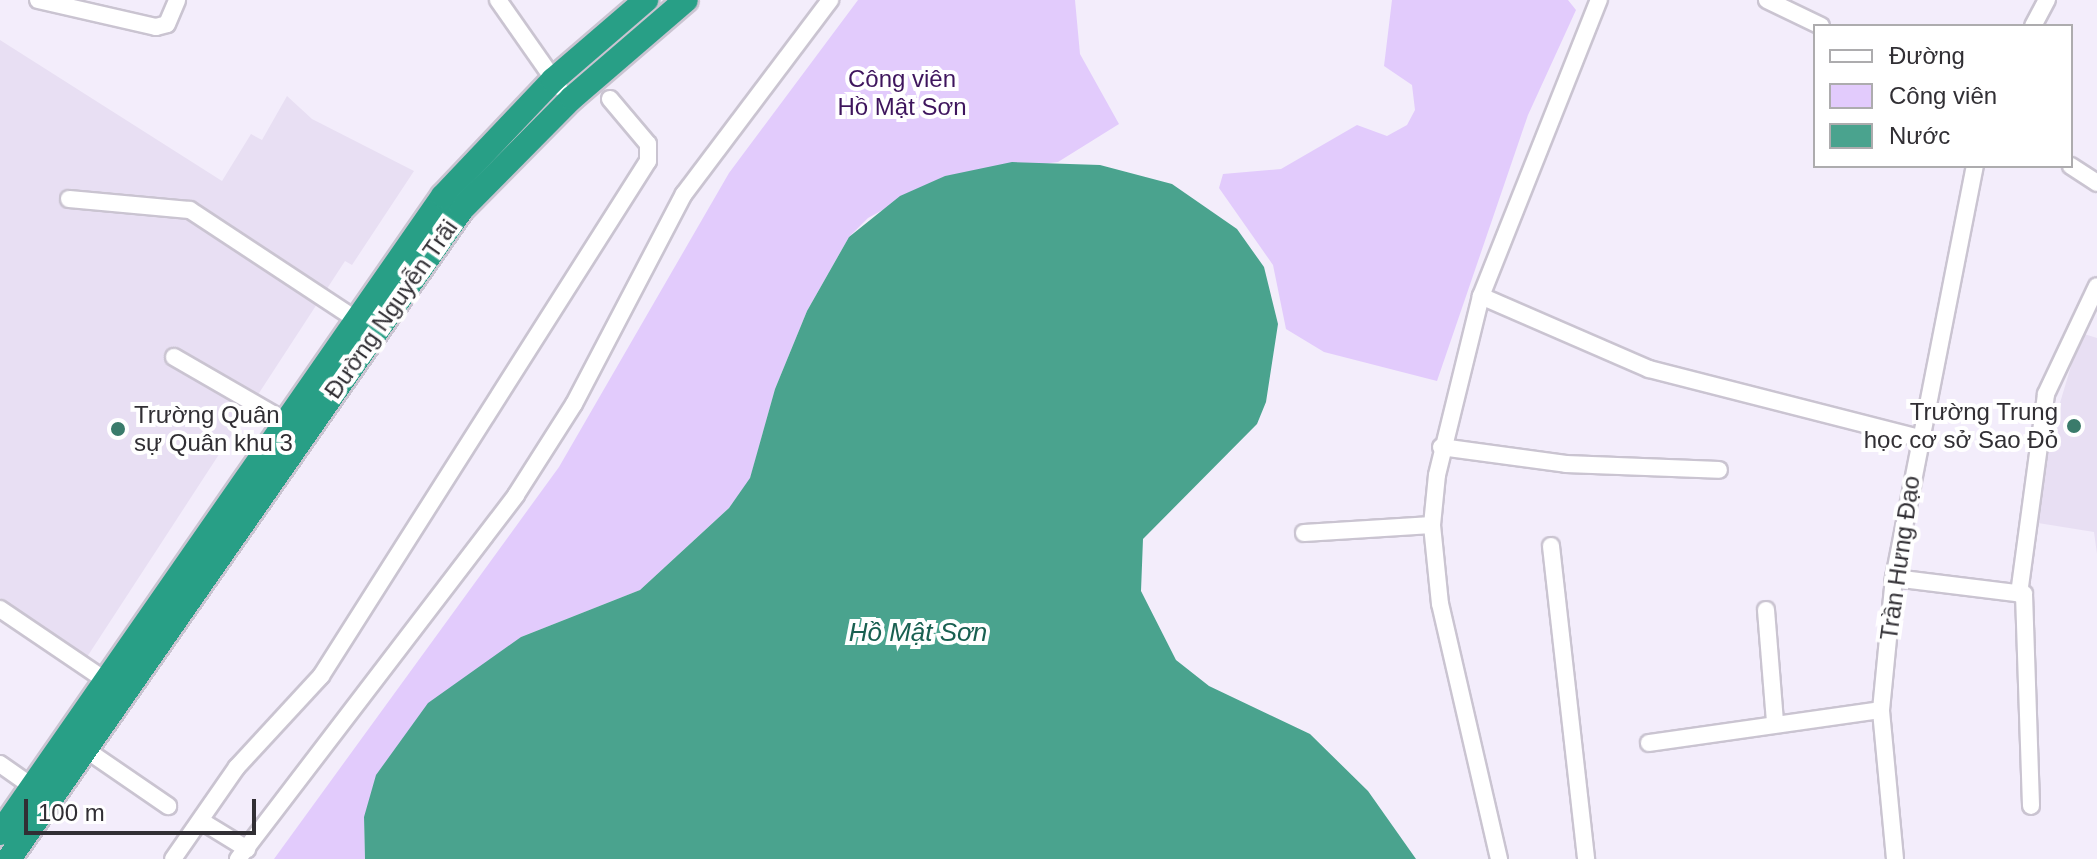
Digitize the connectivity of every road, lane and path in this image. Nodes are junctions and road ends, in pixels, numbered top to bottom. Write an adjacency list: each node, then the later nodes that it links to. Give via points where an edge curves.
1 (38, 0): 2 (street, via 156,27 167,24)
2 (177, 0)
3 (498, 0): 12 (street)
4 (646, 0): 12 (highway, Đường Nguyễn Trãi)
5 (686, 0): 13 (highway, Đường Nguyễn Trãi)
6 (830, 0): 45 (street, via 684,194 574,404 516,495)
7 (1599, 0): 20 (street)
8 (1767, 0): 10 (street)
9 (2047, 0): 11 (street)
10 (1817, 24)
11 (2034, 24)
12 (553, 80): 13 (street); 21 (highway, Đường Nguyễn Trãi, via 443,196)
13 (572, 98): 23 (highway, Đường Nguyễn Trãi, via 462,209)
14 (610, 99): 43 (street, via 648,144 648,161 321,676 237,767)
15 (2073, 167): 17 (street)
16 (1975, 168): 24 (street, Trần Hưng Đạo)
17 (2094, 177)
18 (69, 199): 21 (street, via 190,210)
19 (2097, 286): 31 (street, via 2046,394)
20 (1481, 296): 24 (street, via 1649,369); 25 (street)
21 (355, 319): 23 (highway, Đường Nguyễn Trãi)
22 (174, 357): 23 (street)
23 (294, 427): 34 (highway, Đường Nguyễn Trãi); 38 (highway, Đường Nguyễn Trãi)
24 (1919, 438): 30 (street, Trần Hưng Đạo)
25 (1441, 447): 26 (street, via 1566,464); 27 (street)
26 (1719, 470)
27 (1432, 525): 28 (street); 48 (street, via 1451,666)
28 (1304, 533)
29 (1551, 546): 49 (street)
30 (1894, 578): 31 (street); 35 (street, Trần Hưng Đạo)
31 (2019, 594): 42 (street, via 2030,610)
32 (0, 609): 34 (street)
33 (1766, 610): 36 (street)
34 (105, 680): 40 (highway, Đường Nguyễn Trãi)
35 (1881, 710): 36 (street); 50 (street, Trần Hưng Đạo)
36 (1775, 722): 37 (street)
37 (1649, 743)
38 (85, 749): 41 (street); 46 (highway, Đường Nguyễn Trãi)
39 (0, 764): 40 (street)
40 (32, 786): 44 (highway, Đường Nguyễn Trãi)
41 (168, 806)
42 (2031, 806)
43 (203, 822): 45 (street); 47 (street)
44 (0, 833)
45 (242, 854)
46 (9, 859)
47 (173, 859)
48 (1499, 859)
49 (1586, 859)
50 (1895, 859)

